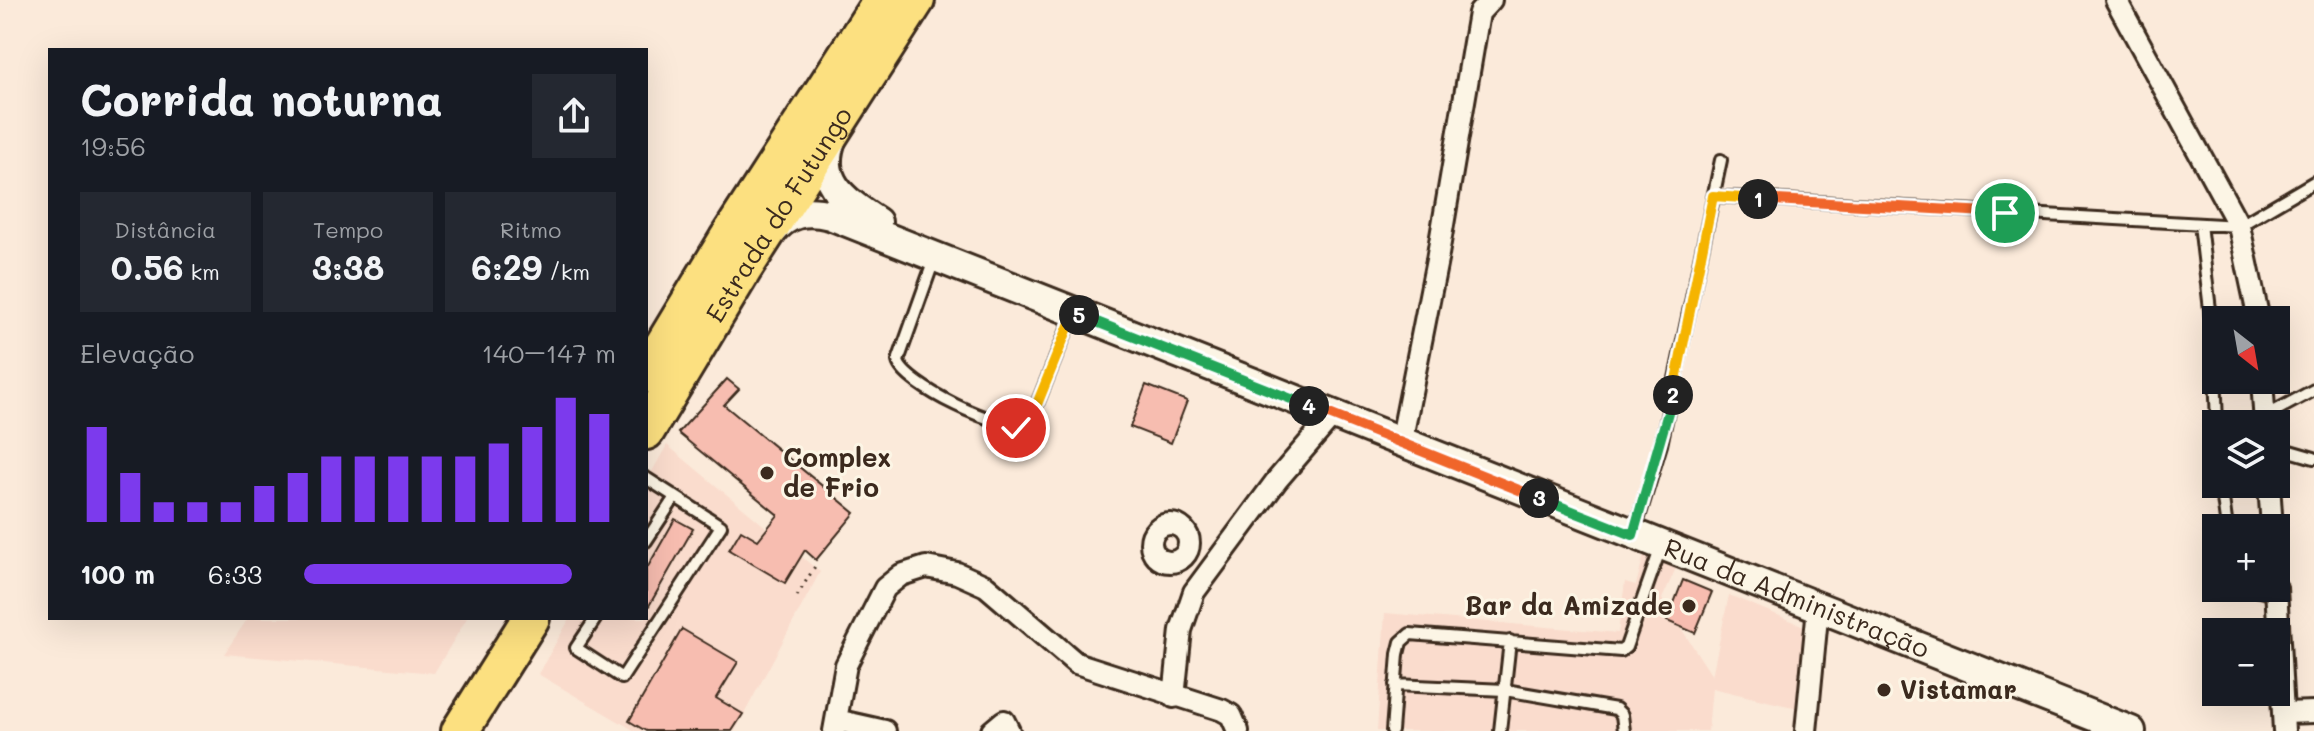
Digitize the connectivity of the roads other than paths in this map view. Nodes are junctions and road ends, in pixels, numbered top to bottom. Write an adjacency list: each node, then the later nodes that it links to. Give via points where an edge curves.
1 (882, 0): 15 (highway, Estrada do Futungo)
2 (916, 0): 5 (highway, Estrada do Futungo)
3 (1491, 0): 21 (street, via 1479,13)
4 (2116, 0): 10 (street)
5 (841, 116): 11 (street, via 827,153 829,178 853,206); 12 (highway, Estrada do Futungo)
6 (1721, 160): 8 (lane)
7 (2314, 182): 10 (lane)
8 (1713, 196): 9 (lane); 26 (lane, via 1661,445)
9 (2200, 224): 10 (lane); 17 (lane)
10 (2239, 226): 13 (street)
11 (931, 256): 12 (street, via 830,215 801,212 777,225); 14 (street, Rua da Administração); 14 (lane, via 899,366 931,392 1010,426 1025,424 1033,414)
12 (744, 268): 20 (highway, Estrada do Futungo)
13 (2256, 306)
14 (1074, 313): 19 (street, Rua da Administração)
15 (648, 371)
16 (2314, 390): 18 (lane)
17 (2216, 410)
18 (2282, 410)
19 (1333, 415): 21 (street, Rua da Administração); 30 (street)
20 (648, 428)
21 (1401, 443): 26 (street, Rua da Administração)
22 (2290, 451): 23 (lane)
23 (2314, 458)
24 (648, 479): 25 (lane)
25 (675, 497): 27 (lane); 35 (lane, via 721,526 622,678 576,648)
26 (1633, 535): 28 (street, Rua da Administração)
27 (648, 538)
28 (1662, 545): 32 (street, Rua da Administração); 36 (lane, via 1621,651)
29 (1187, 553): 30 (street)
30 (1210, 568): 39 (street, via 1194,592 1181,630)
31 (2277, 602): 41 (street)
32 (1818, 607): 52 (street); 53 (street, Rua da Administração)
33 (502, 620): 43 (highway)
34 (530, 620): 44 (highway)
35 (595, 620)
36 (1510, 641): 37 (lane, via 1410,634 1401,642); 38 (lane)
37 (1395, 685): 38 (lane); 49 (lane)
38 (1505, 690): 50 (lane); 51 (lane, via 1616,709)
39 (1174, 697): 42 (street, via 1076,663 986,586 926,567 901,575 885,588 846,665); 48 (street, via 1231,715)
40 (2314, 712): 41 (street)
41 (2284, 722)
42 (835, 726): 45 (street)
43 (433, 731)
44 (460, 731)
45 (885, 731)
46 (992, 731): 47 (street, via 1004,721)
47 (1009, 731)
48 (1238, 731)
49 (1393, 731)
50 (1500, 731)
51 (1624, 731)
52 (1806, 731)
53 (2131, 731)

